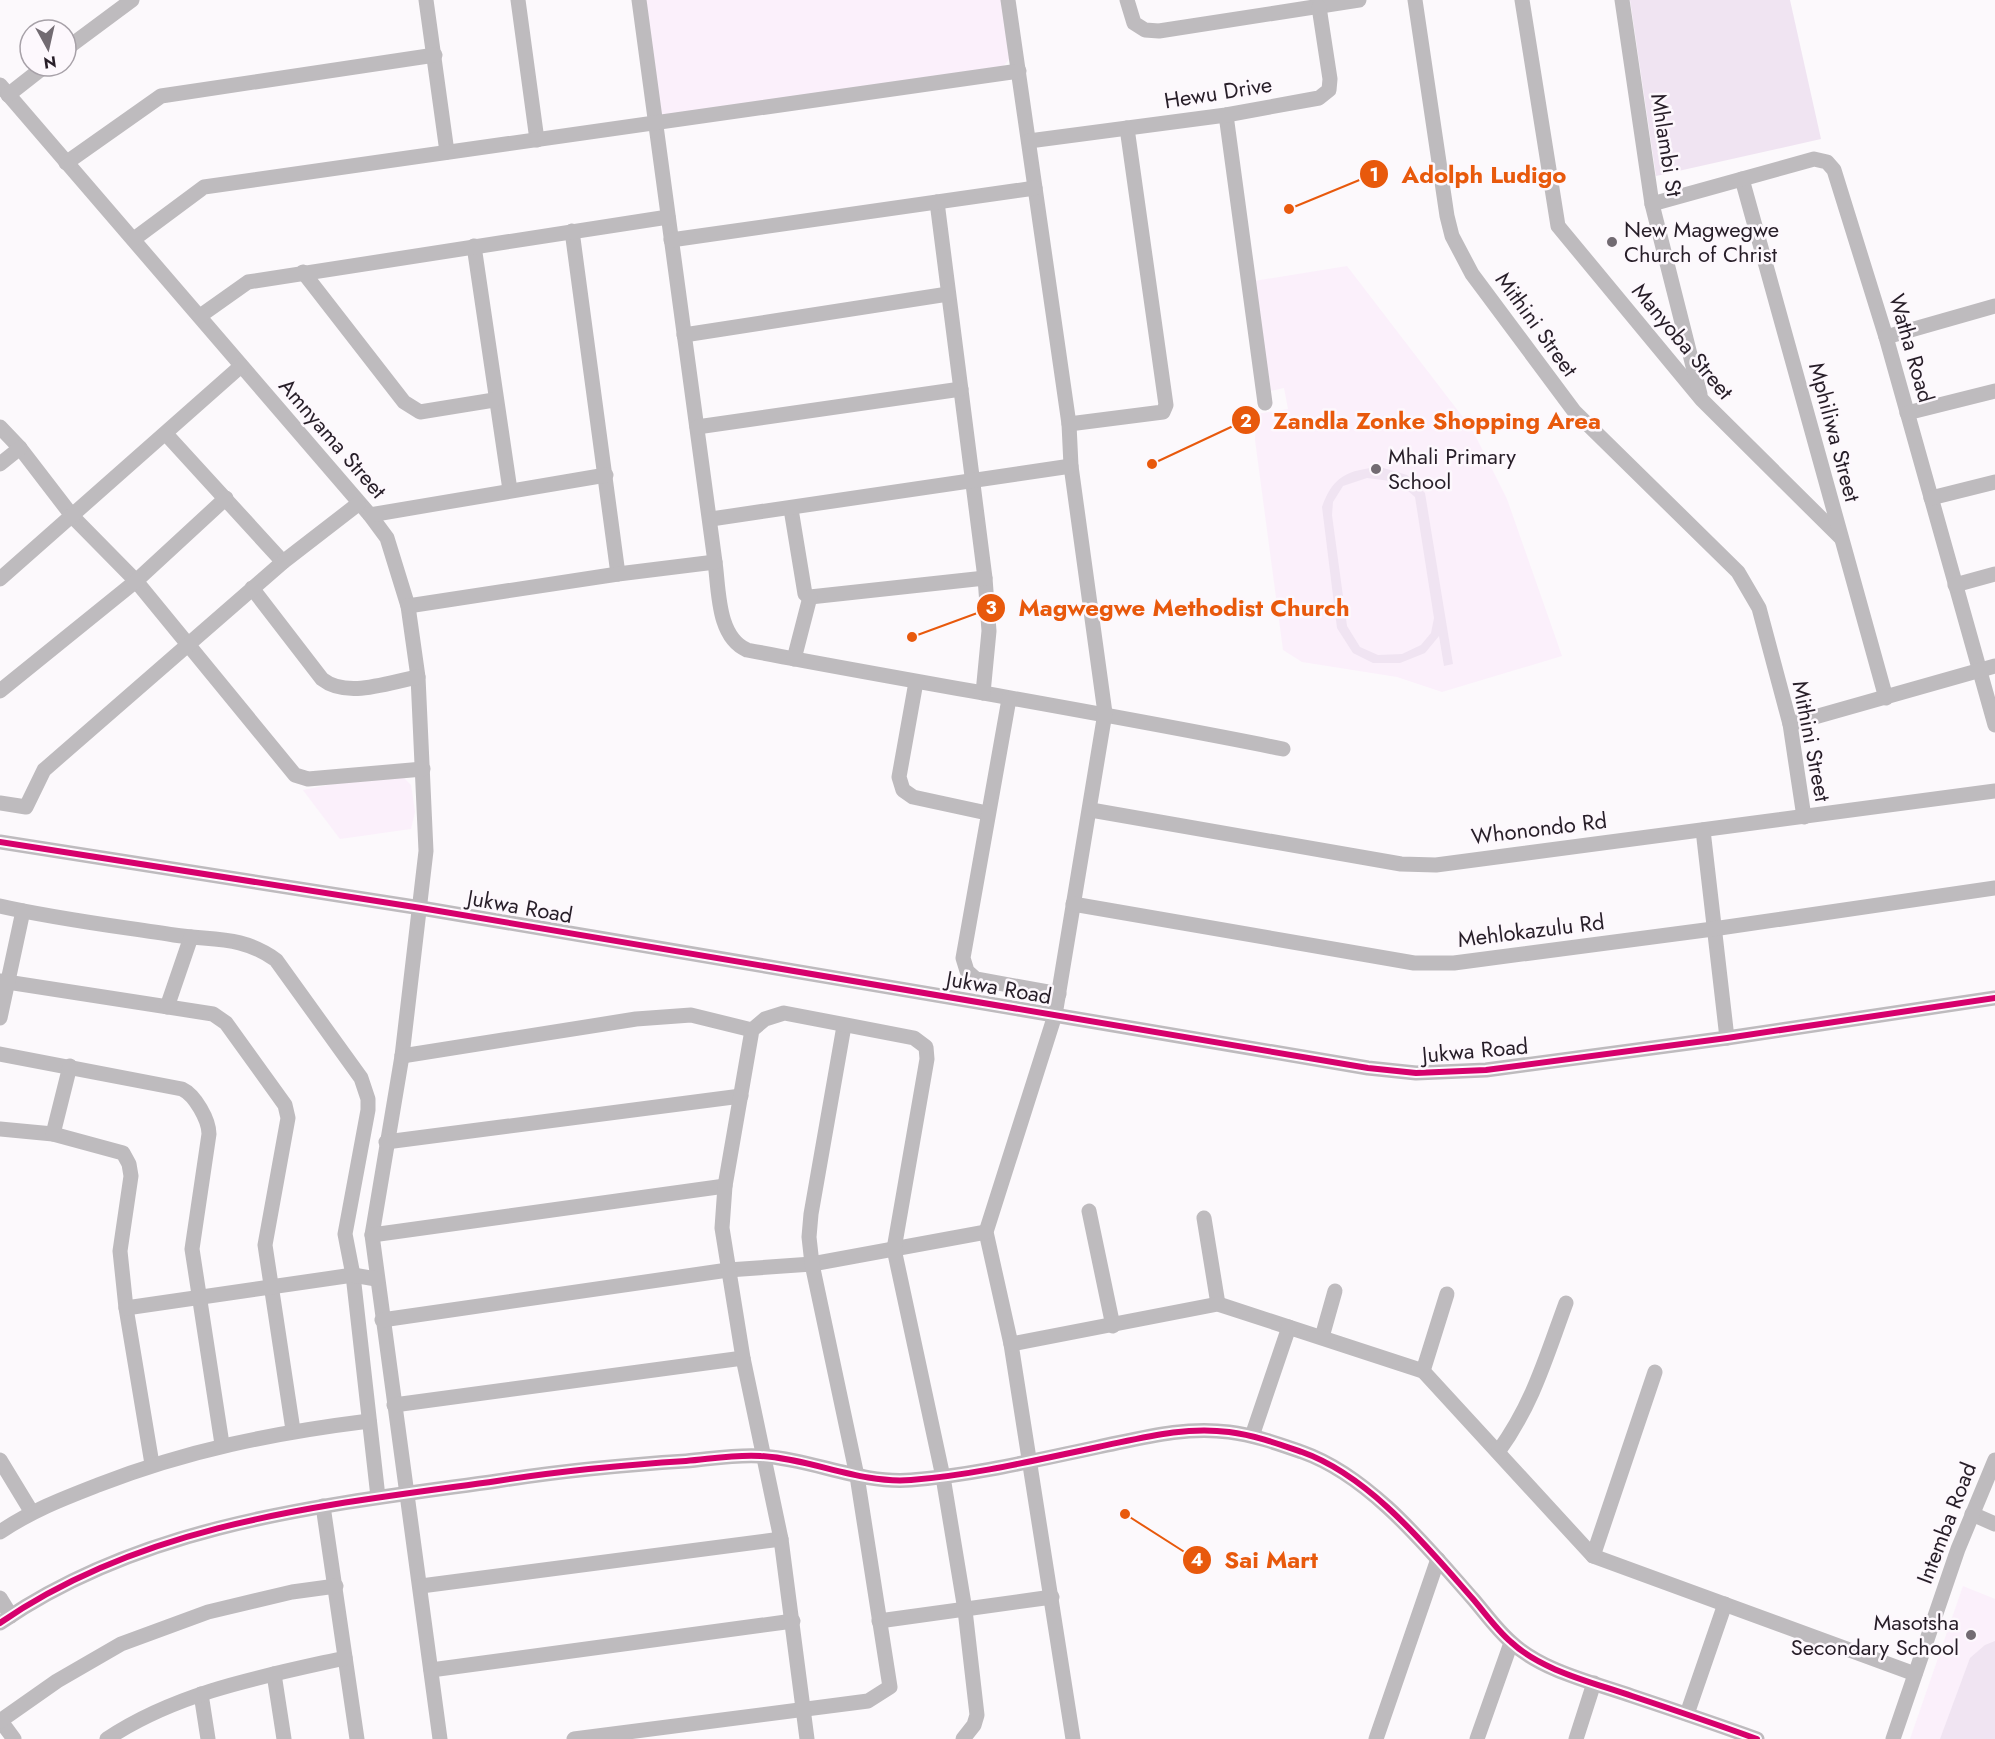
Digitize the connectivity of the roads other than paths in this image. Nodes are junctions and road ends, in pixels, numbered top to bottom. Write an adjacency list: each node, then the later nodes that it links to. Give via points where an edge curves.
1 (132, 0): 12 (street)
2 (426, 0): 13 (street)
3 (519, 0): 20 (street)
4 (639, 0): 18 (street)
5 (1008, 0): 14 (street)
6 (1127, 0): 11 (street, via 1134,23 1152,31)
7 (1359, 0): 11 (street)
8 (1415, 0): 86 (street, Mithini Street, via 1446,216 1458,249 1472,274 1574,411 1738,572 1759,608)
9 (1522, 0): 43 (street, Manyoba Street, via 1558,226)
10 (1622, 0): 27 (street, Mhlambi St)
11 (1319, 7): 17 (street, Hewu Drive, via 1329,90 1318,98)
12 (78, 40)
13 (435, 55): 22 (street); 23 (street, via 161,96)
14 (1018, 71): 18 (street); 21 (street)
15 (24, 78): 16 (street)
16 (4, 90): 23 (street, Amnyama Street)
17 (1226, 115): 19 (street, Hewu Drive); 44 (street)
18 (656, 123): 20 (street); 28 (street)
19 (1127, 128): 21 (street, Hewu Drive); 46 (street, via 1166,405 1163,412)
20 (537, 140): 22 (street)
21 (1029, 141): 25 (street)
22 (447, 152): 30 (street, via 204,187)
23 (66, 164): 30 (street, Amnyama Street)
24 (1742, 178): 27 (street, Watha Road); 38 (street, Watha Road, via 1814,159 1827,162 1833,170); 64 (street, Mphiliwa Street)
25 (1035, 188): 26 (street); 46 (street)
26 (937, 202): 31 (street); 34 (street)
27 (1652, 204): 43 (street, Mhlambi St)
28 (668, 218): 29 (street); 31 (street)
29 (572, 231): 32 (street); 53 (street)
30 (134, 239): 36 (street, Amnyama Street)
31 (671, 240): 37 (street)
32 (474, 246): 33 (street); 42 (street)
33 (303, 272): 36 (street, via 242,284); 42 (street, via 404,402 420,412)
34 (948, 294): 37 (street); 40 (street)
35 (1995, 306): 38 (street)
36 (200, 316): 39 (street, Amnyama Street)
37 (684, 335): 48 (street)
38 (1886, 337): 45 (street, Watha Road)
39 (241, 366): 49 (street); 59 (street, Amnyama Street)
40 (961, 389): 48 (street); 54 (street)
41 (1995, 391): 45 (street)
42 (495, 400): 56 (street)
43 (1702, 400): 64 (street, Manyoba Street)
44 (1264, 403)
45 (1907, 413): 58 (street, Watha Road)
46 (1069, 424): 52 (street)
47 (0, 427): 50 (street)
48 (697, 427): 63 (street)
49 (166, 434): 57 (street); 62 (street)
50 (20, 448): 51 (street); 62 (street)
51 (0, 464)
52 (1071, 466): 54 (street); 85 (street)
53 (606, 475): 56 (street); 67 (street)
54 (974, 479): 60 (street); 69 (street)
55 (1995, 482): 58 (street)
56 (510, 490): 61 (street)
57 (226, 498): 65 (street); 71 (street)
58 (1931, 498): 72 (street, Watha Road)
59 (358, 504): 61 (street, Amnyama Street); 65 (street)
60 (791, 509): 63 (street); 74 (street, via 805,594)
61 (370, 515): 75 (street, Amnyama Street, via 387,538)
62 (73, 516): 70 (street); 71 (street)
63 (711, 519): 66 (street)
64 (1841, 538): 83 (street, Mphiliwa Street)
65 (283, 562): 73 (street)
66 (715, 562): 67 (street); 77 (street, via 726,626 736,645)
67 (618, 574): 75 (street)
68 (1995, 574): 72 (street)
69 (985, 578): 74 (street); 82 (street, via 989,631)
70 (0, 579)
71 (136, 581): 76 (street); 81 (street)
72 (1955, 585): 78 (street, Watha Road)
73 (252, 588): 76 (street); 79 (street, via 321,679 332,687 348,689)
74 (810, 597): 77 (street)
75 (408, 606): 79 (street, Amnyama Street)
76 (187, 644): 89 (street, via 298,777); 91 (street, via 44,770 26,807)
77 (794, 659): 80 (street)
78 (1988, 668): 83 (street); 87 (street, Watha Road)
79 (418, 677): 89 (street, Amnyama Street)
80 (916, 682): 82 (street); 93 (street, via 899,777 903,790 913,797)
81 (0, 691)
82 (983, 693): 84 (street)
83 (1887, 698): 86 (street)
84 (1009, 699): 85 (street); 93 (street)
85 (1105, 713): 88 (street); 92 (street)
86 (1790, 724): 94 (street, Mithini Street)
87 (1995, 725)
88 (1283, 749)
89 (423, 769): 100 (street, Amnyama Street, via 426,851)
90 (1995, 791): 94 (street, Whonondo Rd)
91 (0, 803)
92 (1091, 810): 95 (street, Whonondo Rd, via 1401,864 1436,865); 98 (street)
93 (987, 813): 105 (street, via 963,958 967,971 976,979)
94 (1804, 817): 95 (street, Whonondo Rd)
95 (1703, 830): 102 (street)
96 (0, 842): 100 (street, Jukwa Road)
97 (1995, 888): 102 (street, Mehlokazulu Rd)
98 (1073, 904): 102 (street, Mehlokazulu Rd, via 1414,963 1454,963); 105 (street)
99 (0, 906): 101 (street)
100 (421, 908): 108 (street, Jukwa Road); 114 (street, Amnyama Street)
101 (23, 912): 103 (street); 104 (street)
102 (1713, 929): 112 (street)
103 (191, 937): 107 (street); 128 (street, via 242,941 276,960 361,1078 368,1110 345,1234)
104 (4, 981): 107 (street); 109 (street)
105 (1059, 994): 108 (street)
106 (1995, 998): 112 (street, Jukwa Road)
107 (167, 1006): 130 (street, via 213,1014 223,1020 285,1105 288,1118 265,1242)
108 (1055, 1015): 112 (street, Jukwa Road, via 1416,1073 1475,1071); 123 (street)
109 (0, 1018)
110 (844, 1026): 111 (street, via 784,1013 765,1019); 125 (street, via 914,1038 926,1047); 126 (street, via 811,1214)
111 (752, 1030): 114 (street, via 691,1015 636,1019); 116 (street)
112 (1727, 1038)
113 (0, 1054): 115 (street)
114 (402, 1056): 119 (street, Amnyama Street)
115 (70, 1066): 118 (street); 133 (street, via 182,1089 207,1122 209,1134 192,1249)
116 (741, 1096): 119 (street); 120 (street)
117 (0, 1129): 118 (street)
118 (53, 1134): 136 (street, via 123,1153 129,1164 131,1176 119,1243)
119 (386, 1142): 124 (street, Amnyama Street)
120 (725, 1186): 124 (street); 127 (street, via 722,1228)
121 (1089, 1211): 138 (street)
122 (1204, 1218): 135 (street)
123 (986, 1232): 125 (street); 141 (street)
124 (372, 1235): 129 (street, Amnyama Street)
125 (894, 1249): 126 (street); 157 (street)
126 (812, 1264): 127 (street); 156 (street)
127 (728, 1270): 137 (street); 142 (street)
128 (353, 1275): 129 (street); 130 (street); 146 (street)
129 (376, 1279): 137 (street, Amnyama Street)
130 (273, 1286): 133 (street); 147 (street)
131 (1335, 1291): 140 (street)
132 (1446, 1294): 143 (street)
133 (199, 1296): 136 (street); 149 (street)
134 (1566, 1303): 150 (street, via 1530,1401)
135 (1218, 1304): 138 (street); 139 (street)
136 (126, 1308): 155 (street)
137 (382, 1320): 145 (street, Amnyama Street)
138 (1113, 1326): 141 (street)
139 (1289, 1327): 140 (street); 148 (street)
140 (1322, 1337): 143 (street)
141 (1011, 1344): 154 (street)
142 (743, 1358): 145 (street); 151 (street)
143 (1423, 1371): 150 (street)
144 (1655, 1372): 166 (street)
145 (394, 1405): 158 (street, Amnyama Street)
146 (369, 1421): 147 (street); 159 (street)
147 (294, 1430): 149 (street)
148 (1252, 1436): 154 (street, via 1228,1431 1173,1431); 167 (street, via 1337,1467 1396,1516)
149 (222, 1444): 155 (street)
150 (1498, 1452): 166 (street)
151 (762, 1456): 156 (street); 158 (street, via 587,1467); 165 (street)
152 (0, 1460): 161 (street)
153 (1995, 1460): 162 (street, Intemba Road)
154 (1031, 1461): 157 (street); 170 (street)
155 (152, 1464): 161 (street)
156 (857, 1476): 157 (street, via 904,1481); 175 (street)
157 (943, 1477): 173 (street)
158 (408, 1493): 159 (street); 169 (street, Amnyama Street)
159 (378, 1497): 160 (street)
160 (323, 1506): 168 (street); 174 (street, via 207,1530 100,1566 52,1590)
161 (31, 1511): 164 (street)
162 (1972, 1514): 163 (street); 181 (street, Intemba Road)
163 (1995, 1524)
164 (0, 1532)
165 (781, 1539): 169 (street); 176 (street)
166 (1593, 1556): 172 (street)
167 (1438, 1559): 177 (street); 198 (street)
168 (336, 1586): 178 (street); 186 (street, via 208,1612 121,1644 57,1680)
169 (421, 1586): 179 (street, Amnyama Street)
170 (1052, 1597): 173 (street); 197 (street)
171 (0, 1598): 174 (street)
172 (1725, 1604): 181 (street); 185 (street)
173 (965, 1610): 175 (street); 196 (street, via 977,1715 975,1725)
174 (6, 1620)
175 (879, 1621): 184 (street, via 890,1687 868,1701)
176 (793, 1622): 179 (street); 184 (street)
177 (1511, 1643): 182 (street, via 1534,1658); 199 (street)
178 (345, 1658): 180 (street); 192 (street)
179 (431, 1670): 193 (street, Amnyama Street)
180 (274, 1674): 183 (street); 191 (street)
181 (1915, 1674): 202 (street, Intemba Road)
182 (1594, 1683): 185 (street); 200 (street)
183 (201, 1694): 187 (street); 190 (street)
184 (802, 1708): 194 (street); 195 (street)
185 (1687, 1714): 201 (street)
186 (0, 1721): 188 (street)
187 (130, 1731): 189 (street)
188 (14, 1739)
189 (107, 1739)
190 (207, 1739)
191 (284, 1739)
192 (357, 1739)
193 (440, 1739)
194 (574, 1739)
195 (807, 1739)
196 (963, 1739)
197 (1073, 1739)
198 (1376, 1739)
199 (1477, 1739)
200 (1576, 1739)
201 (1757, 1739)
202 (1893, 1739)

